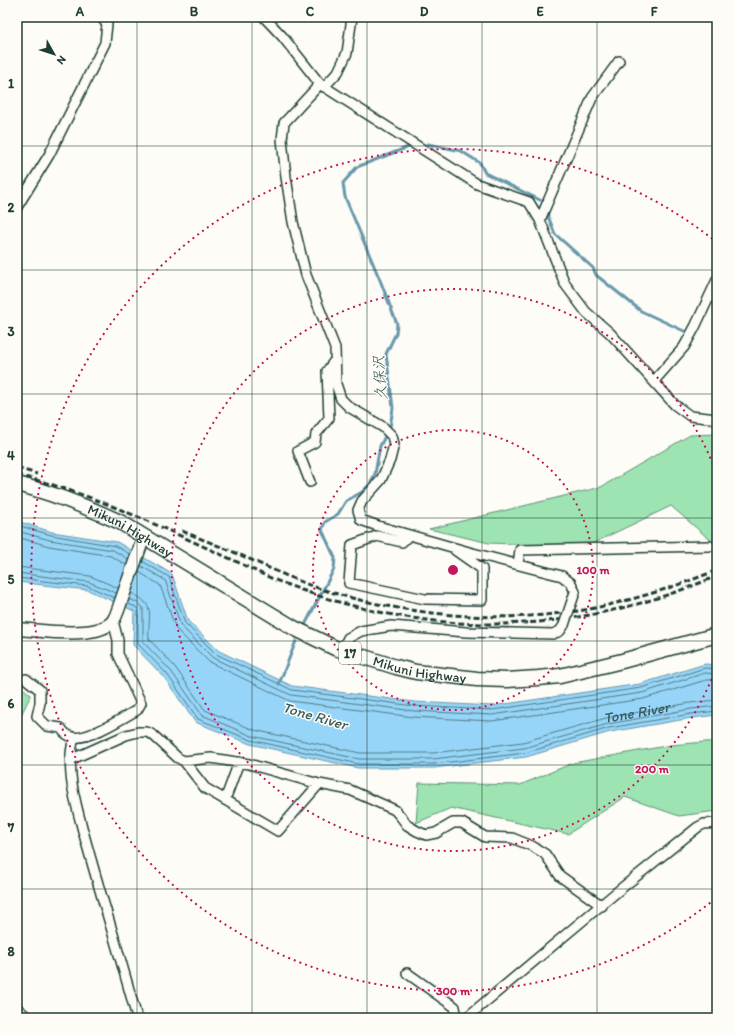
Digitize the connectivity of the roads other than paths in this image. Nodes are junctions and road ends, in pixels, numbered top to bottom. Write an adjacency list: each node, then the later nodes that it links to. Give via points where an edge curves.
1 (100, 17): 6 (street, via 107,24 105,43 49,155)
2 (264, 17): 5 (street)
3 (352, 17): 5 (street, via 347,53 338,72)
4 (619, 61): 7 (street, via 592,98)
5 (322, 86): 7 (street, via 477,184 528,202); 10 (street, via 284,123 282,140 286,177 306,275 335,348)
6 (17, 207)
7 (540, 220): 11 (street, via 565,284 586,312 610,333)
8 (717, 280): 9 (street)
9 (715, 290): 11 (street, via 684,347)
10 (335, 360): 13 (street, via 327,371 329,418 316,434 315,442 298,451); 15 (street, via 336,384 341,400 383,427 392,436 394,444 381,480 362,501 358,510 361,520)
11 (654, 382): 12 (street, via 675,405 690,416)
12 (717, 419)
13 (310, 482)
14 (17, 484): 16 (highway, Mikuni Highway / 17, via 93,509 120,522)
15 (409, 535): 17 (street); 17 (street, via 402,542 377,536 352,545 349,583 425,599 482,600 482,569)
16 (142, 541): 20 (main road); 23 (highway, Mikuni Highway / 17, via 294,628)
17 (449, 546): 19 (street)
18 (710, 546): 19 (street, via 520,550)
19 (518, 564): 23 (street, bridge, via 562,576 571,583 575,592 560,631 553,634 466,632 391,626 360,631 348,638)
20 (113, 621): 21 (main road, via 102,629 81,633); 25 (street, via 118,640 118,654 142,704 137,710 89,736)
21 (17, 629)
22 (717, 635): 23 (highway, Mikuni Highway / 17, via 560,676 507,680 450,677 396,667)
23 (342, 650)
24 (26, 679): 25 (street, via 40,690 37,716 47,726 61,728 64,734)
25 (74, 738): 26 (street)
26 (70, 760): 27 (street, via 126,735 147,732); 36 (street, via 77,807 88,851)
27 (184, 761): 28 (street, via 211,758); 30 (street, via 205,788)
28 (239, 762): 29 (street); 30 (street)
29 (319, 784): 30 (street, via 278,831); 32 (street, via 350,790 395,810 407,825 426,835 436,833 453,823 462,822 485,837 512,838 532,846 545,854 560,876)
30 (225, 800)
31 (717, 823): 32 (street, via 698,827)
32 (602, 906): 38 (street)
33 (407, 972): 37 (street, via 455,1007)
34 (17, 1010): 35 (main road)
35 (26, 1018)
36 (137, 1018)
37 (457, 1018)
38 (466, 1018)

